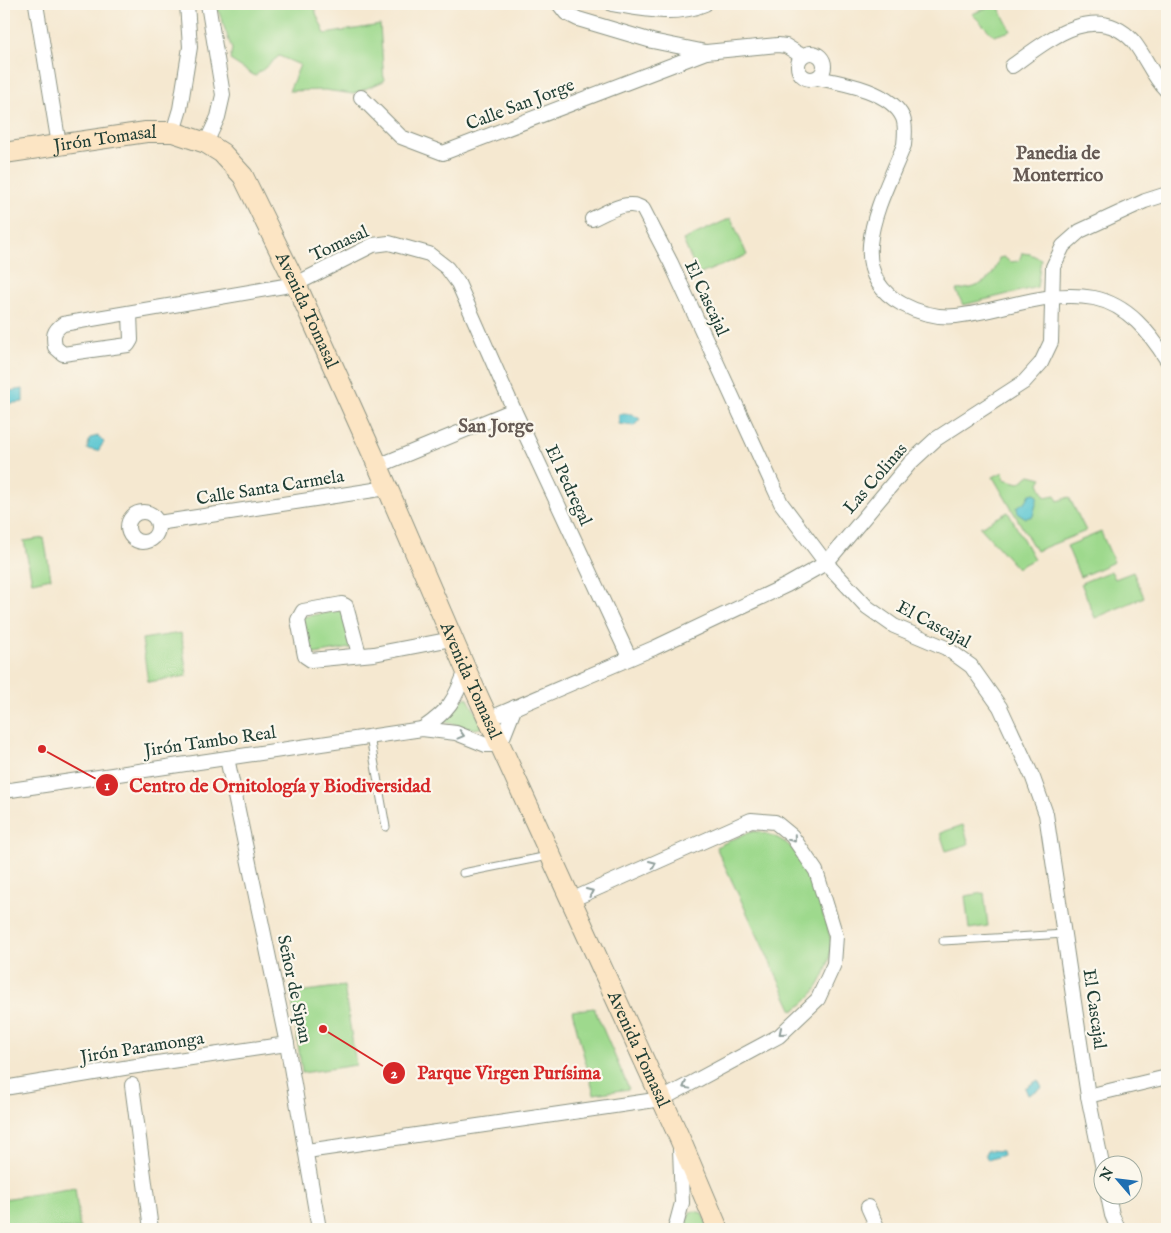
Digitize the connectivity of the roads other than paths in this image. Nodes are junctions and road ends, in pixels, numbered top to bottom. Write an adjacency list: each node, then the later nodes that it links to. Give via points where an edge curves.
1 (36, 4): 17 (street)
2 (187, 4): 15 (street, via 190,47)
3 (208, 4): 16 (street, via 223,95 218,117)
4 (559, 4): 7 (street, via 566,13 578,19 652,41)
5 (612, 4): 6 (street, via 662,12 692,10)
6 (705, 4)
7 (706, 52): 8 (street, via 778,45); 14 (street, Calle San Jorge, via 443,153 393,132)
8 (802, 56): 9 (street, via 815,53); 11 (street, via 798,62 799,74 810,80)
9 (824, 63): 11 (street, via 824,69); 12 (street)
10 (1012, 66): 13 (street, via 1070,25 1106,20 1121,28 1133,41)
11 (817, 78): 12 (street)
12 (845, 83): 23 (street, via 884,98 903,118 906,131 904,145 872,228 869,258 881,288 894,300 937,317 957,316)
13 (1167, 91)
14 (361, 97)
15 (173, 132): 16 (street, Jirón Tomasal); 17 (street, Jirón Tomasal, via 146,132)
16 (206, 143): 22 (street, Avenida Tomasal, via 222,153 243,176)
17 (59, 145): 18 (street, Jirón Tomasal)
18 (4, 153)
19 (1167, 194): 23 (street, Las Colinas, via 1088,228 1063,246 1053,267)
20 (592, 218): 30 (street, El Cascajal, via 629,204 643,209 781,503)
21 (429, 254): 22 (street, Tomasal, via 389,243 372,245); 26 (street, El Pedregal, via 447,268 458,283)
22 (296, 284): 24 (street, Tomasal); 27 (street, Avenida Tomasal)
23 (1052, 295): 25 (street, via 1095,298 1120,308 1150,334); 30 (street, Las Colinas, via 1051,342 1042,362 1024,382 936,439 910,463)
24 (130, 313): 24 (street, Tomasal, via 63,324 53,335 55,347 63,354 128,345 132,340)
25 (1167, 360)
26 (514, 410): 27 (street); 33 (street, El Pedregal)
27 (378, 466): 28 (street, Avenida Tomasal)
28 (387, 488): 29 (street, Calle Santa Carmela); 31 (street, Avenida Tomasal)
29 (158, 523)
30 (826, 563): 33 (street, Las Colinas, via 788,585); 46 (street, El Cascajal, via 867,608 894,626 946,648 972,666 988,686 1033,778 1046,814)
31 (452, 639): 32 (street); 34 (street, Avenida Tomasal)
32 (359, 654): 32 (street, via 308,658 305,656 299,614 342,604 346,606)
33 (628, 657): 35 (street, Las Colinas)
34 (466, 670): 36 (street, Avenida Tomasal); 37 (street, Jirón Tambo Real, via 449,707)
35 (514, 707): 36 (street, Las Colinas); 39 (street)
36 (488, 719): 39 (street, Avenida Tomasal)
37 (422, 729): 38 (street, Jirón Tambo Real); 39 (street, Jirón Tambo Real, one-way to 39, via 456,734 486,745)
38 (370, 737): 40 (street, Jirón Tambo Real); 42 (lane)
39 (500, 744): 43 (street, Avenida Tomasal)
40 (227, 758): 41 (street, Jirón Tambo Real); 48 (street, Señor de Sipan)
41 (4, 791)
42 (386, 827)
43 (551, 856): 44 (lane); 45 (street, Avenida Tomasal)
44 (463, 873)
45 (571, 900): 53 (street, Avenida Tomasal); 53 (street, one-way to 53, via 751,820 775,822 792,836 816,871 836,936 834,964 818,999 779,1036)
46 (1065, 934): 47 (lane); 52 (street, El Cascajal)
47 (943, 940)
48 (287, 1044): 51 (street, Jirón Paramonga); 55 (street, Señor de Sipan)
49 (1167, 1077): 52 (street)
50 (132, 1085): 59 (street)
51 (4, 1088)
52 (1088, 1096): 56 (street, El Cascajal)
53 (662, 1100): 54 (street, Avenida Tomasal); 55 (street)
54 (680, 1139): 61 (street, via 682,1199); 62 (street, Avenida Tomasal)
55 (307, 1151): 60 (street, Señor de Sipan)
56 (1100, 1156)
57 (1110, 1206): 64 (street)
58 (868, 1207): 63 (street)
59 (152, 1229)
60 (319, 1229)
61 (675, 1229)
62 (718, 1229)
63 (878, 1229)
64 (1118, 1229)

